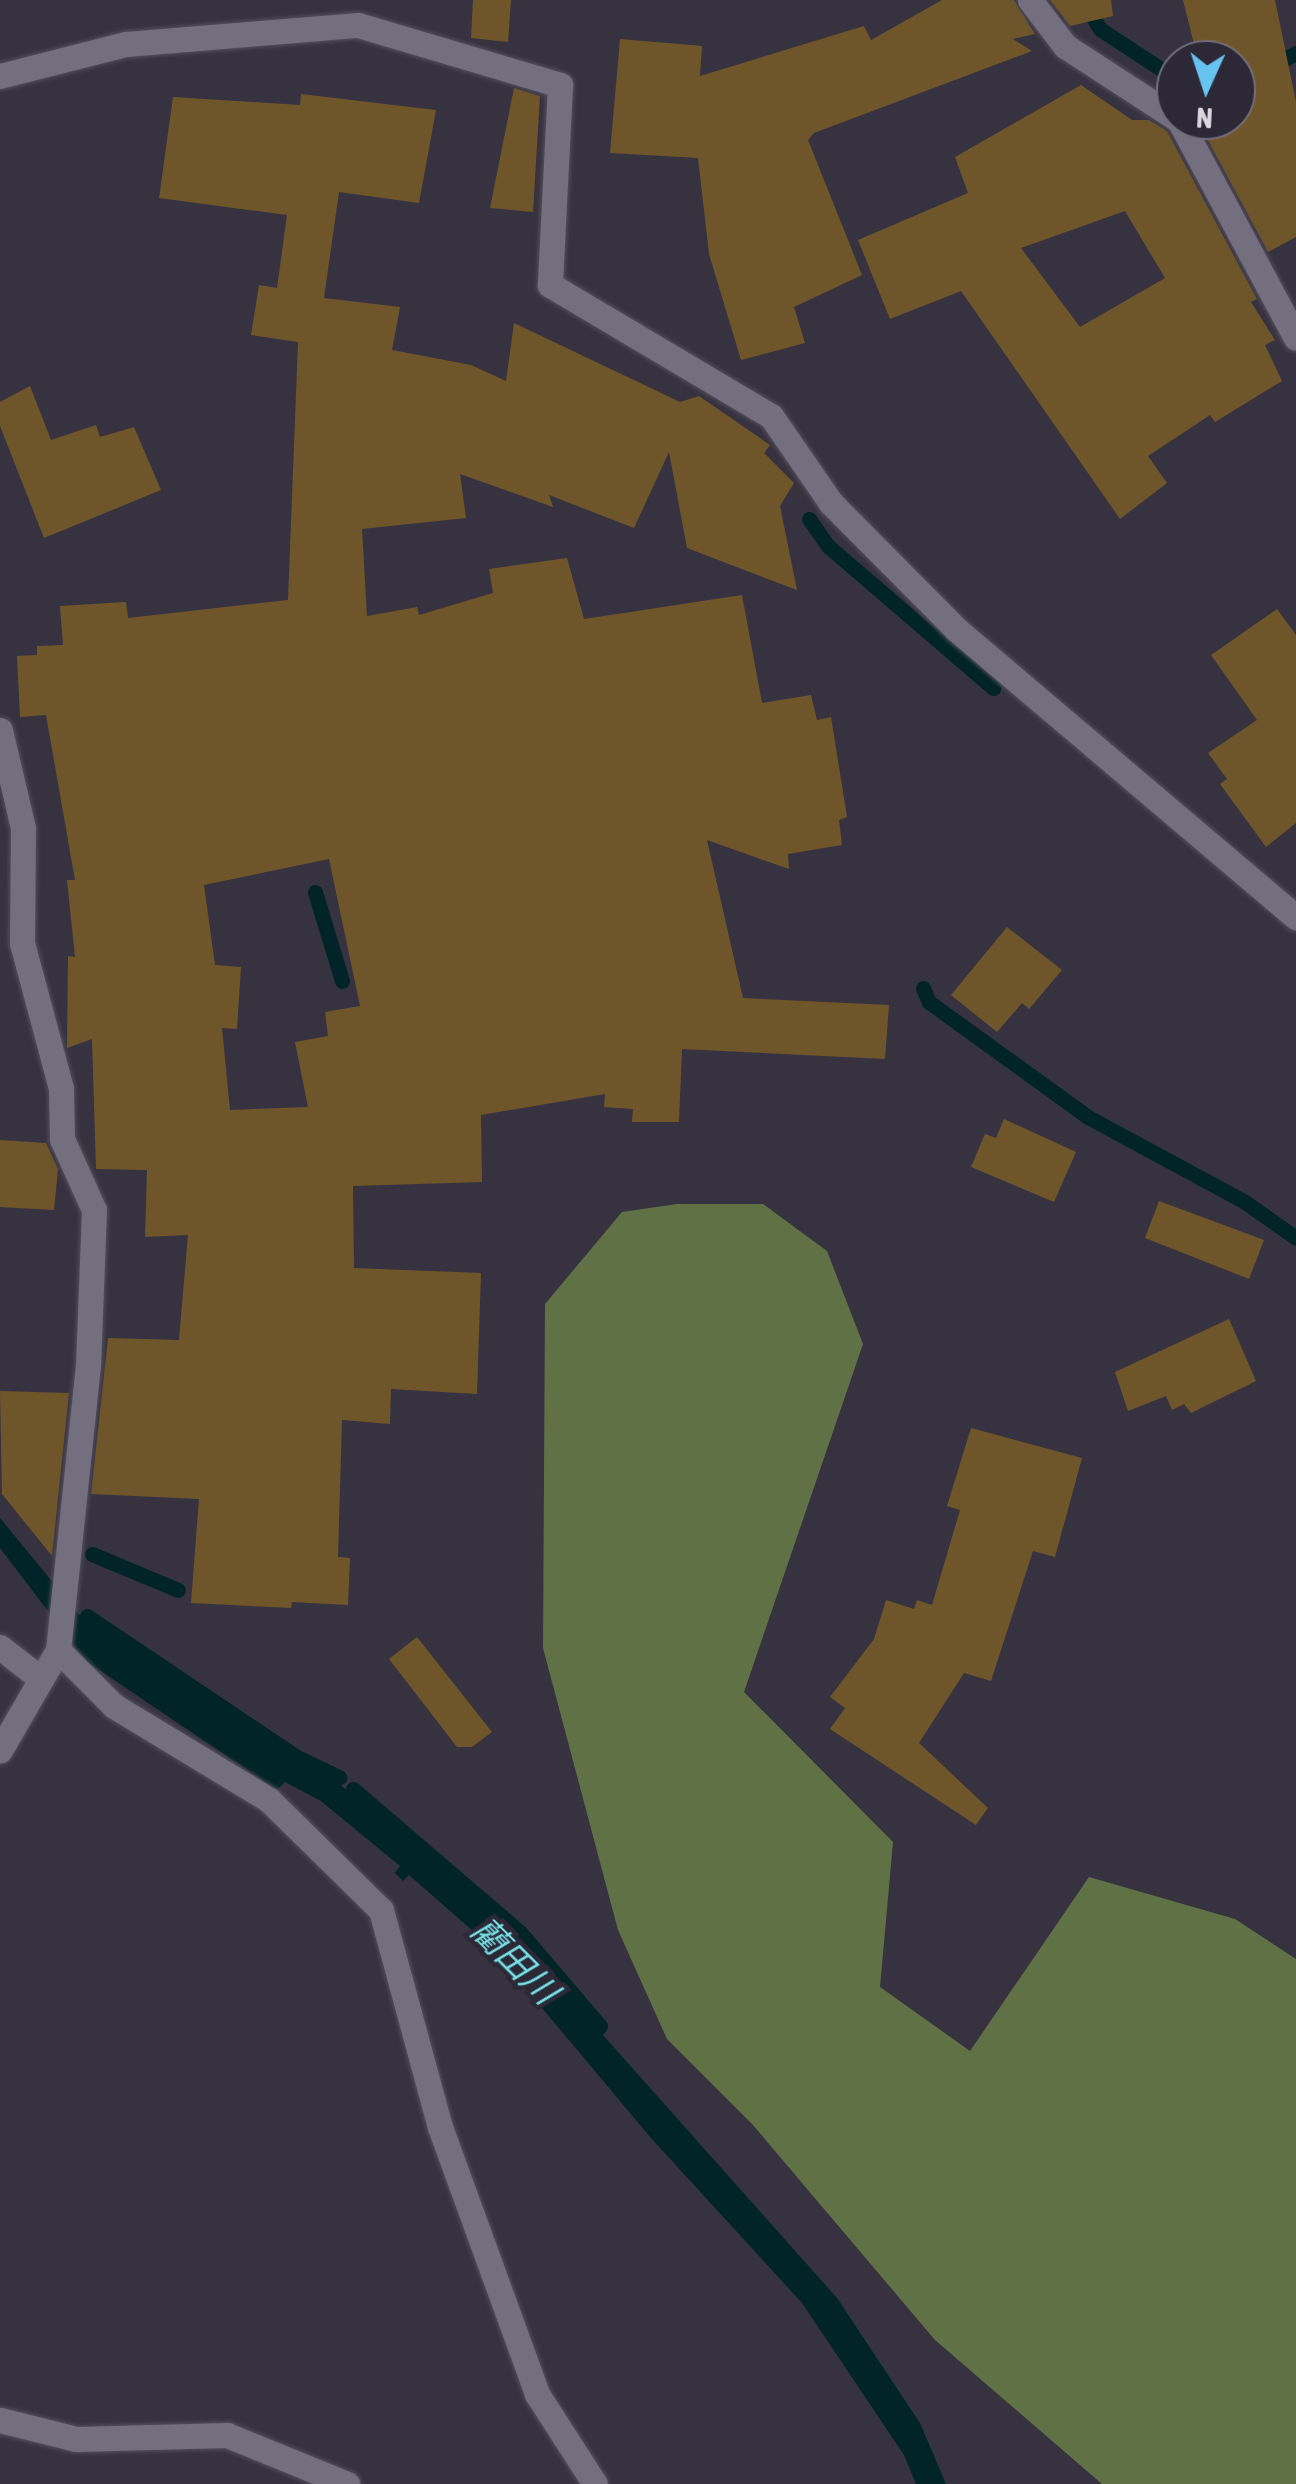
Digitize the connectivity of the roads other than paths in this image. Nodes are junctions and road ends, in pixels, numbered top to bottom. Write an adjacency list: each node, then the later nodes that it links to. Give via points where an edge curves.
1 (1030, 0): 3 (street, via 1065,46)
2 (0, 76): 7 (street, via 126,44 358,25 560,85 550,286 772,416 831,503 956,629)
3 (1156, 105)
4 (1189, 140): 5 (street)
5 (1296, 338)
6 (0, 730): 9 (street, via 23,828 22,943 62,1089 62,1139 94,1210 88,1364)
7 (1296, 917)
8 (0, 1647): 10 (street)
9 (58, 1650): 10 (street); 14 (street, via 114,1706 269,1800 382,1910 440,2126 536,2394)
10 (41, 1678): 11 (street)
11 (0, 1750)
12 (0, 2420): 13 (street, via 76,2439 227,2435)
13 (347, 2484)
14 (595, 2484)

